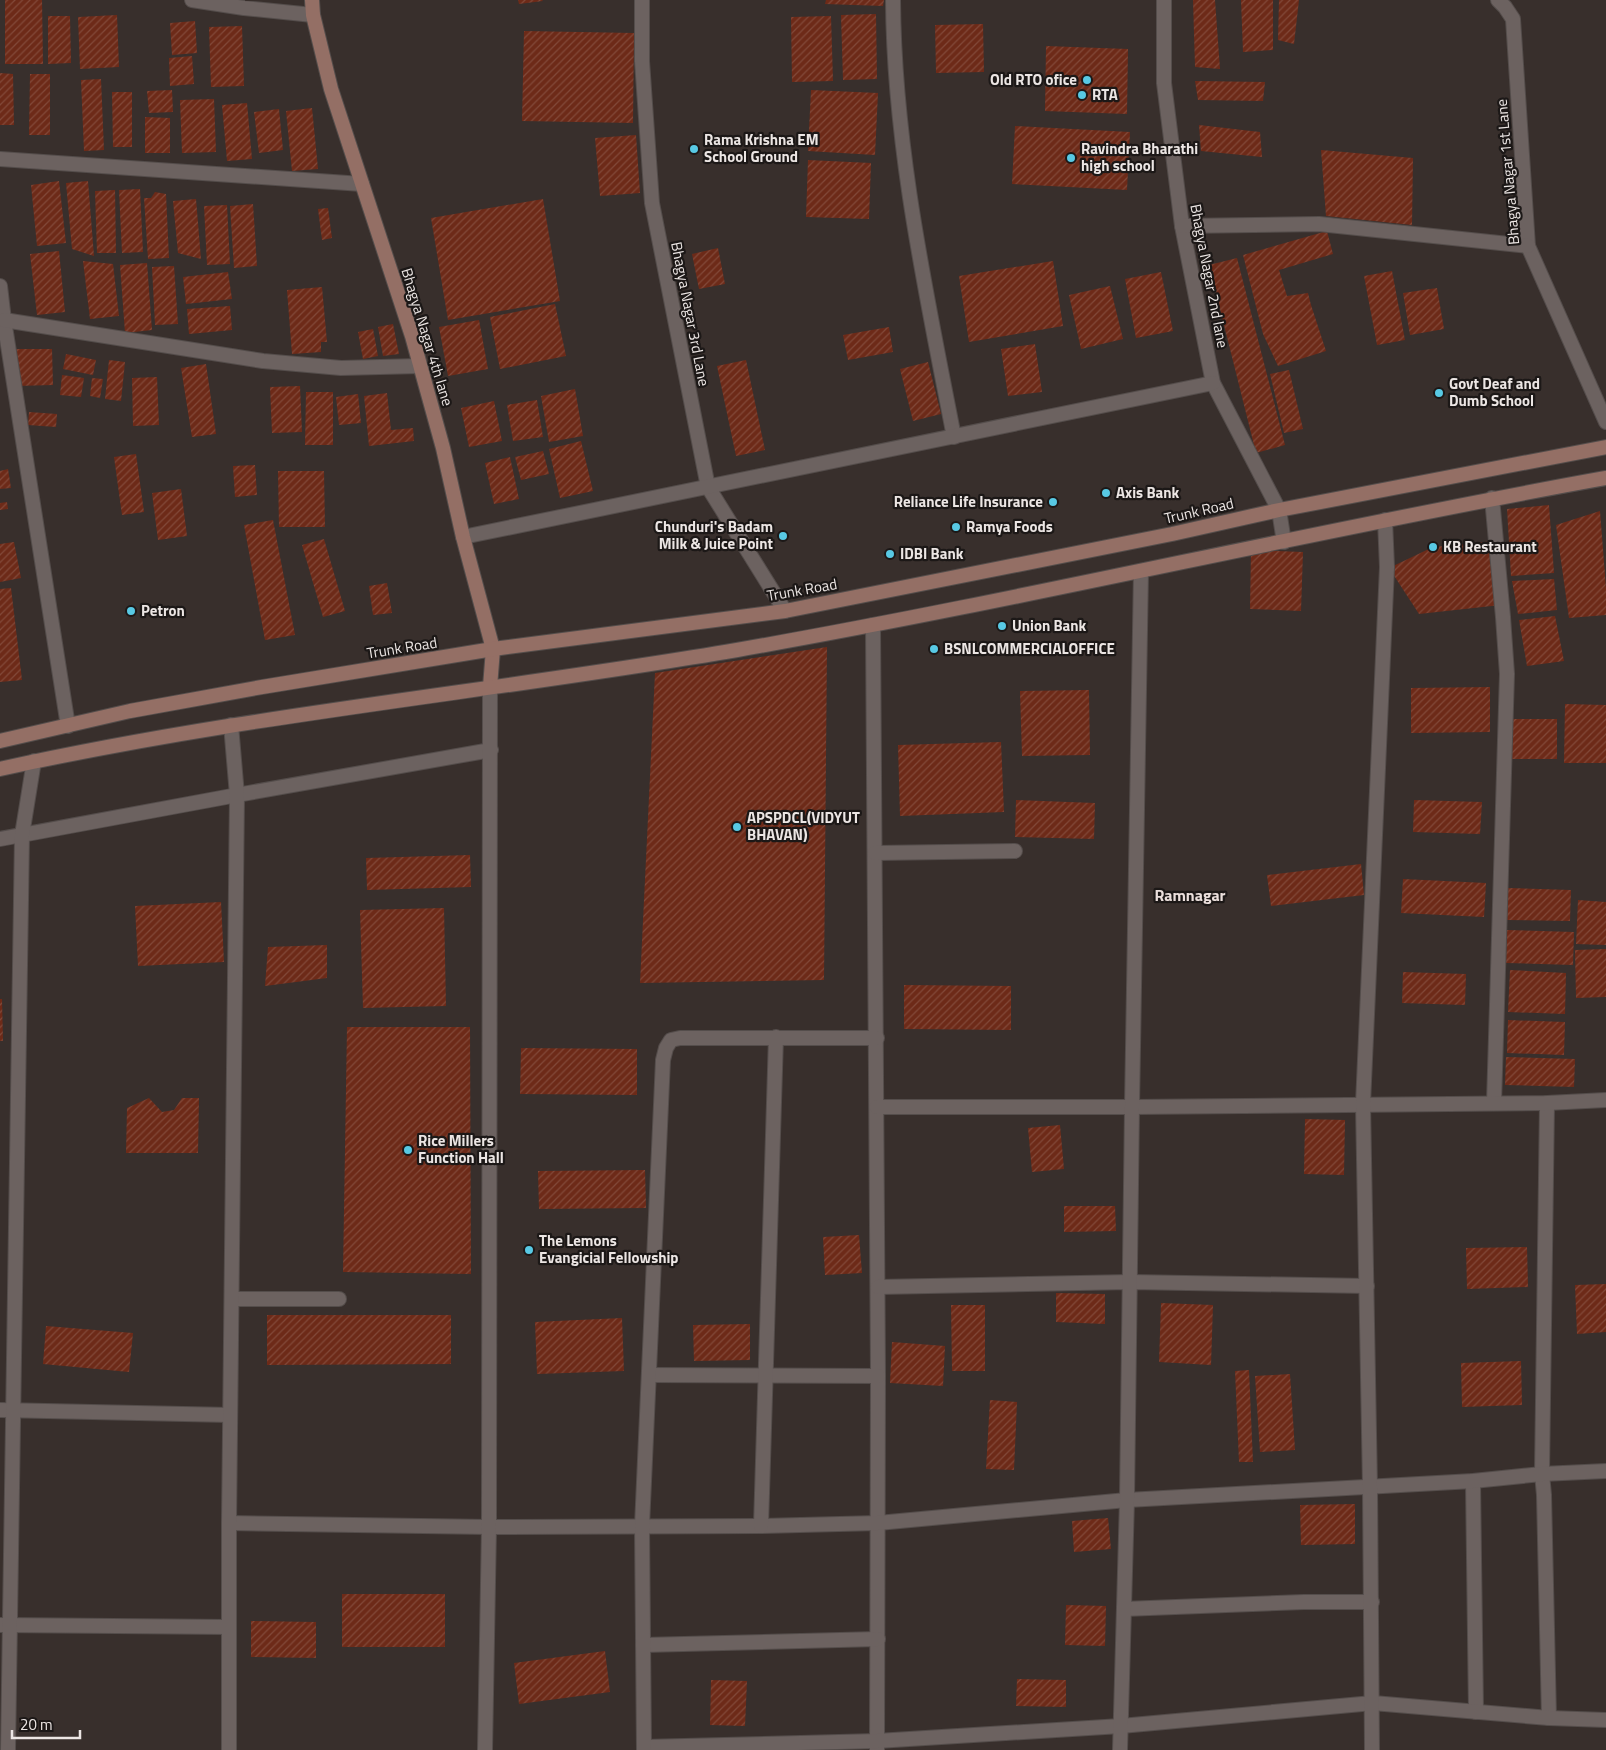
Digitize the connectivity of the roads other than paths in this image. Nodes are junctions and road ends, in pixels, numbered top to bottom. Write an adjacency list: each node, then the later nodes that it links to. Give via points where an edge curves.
1 (192, 0): 7 (street)
2 (312, 0): 7 (main road, Bhagya Nagar 4th lane)
3 (642, 0): 20 (street, Bhagya Nagar 3rd Lane, via 642,61 652,203)
4 (893, 0): 17 (street, via 904,163)
5 (1164, 0): 10 (street, Bhagya Nagar 2nd lane, via 1164,83)
6 (1498, 0): 11 (street, Bhagya Nagar 1st Lane, via 1513,19)
7 (313, 15): 9 (main road, Bhagya Nagar 4th lane, via 331,89)
8 (0, 159): 9 (street)
9 (362, 184): 14 (main road, Bhagya Nagar 4th lane)
10 (1182, 226): 11 (street, via 1319,224); 15 (street, Bhagya Nagar 2nd lane)
11 (1528, 246): 16 (street, Bhagya Nagar 1st Lane)
12 (0, 286): 13 (street)
13 (4, 320): 14 (street, via 264,361 341,368); 32 (street)
14 (420, 366): 24 (main road, Bhagya Nagar 4th lane)
15 (1214, 383): 17 (street); 22 (street, Bhagya Nagar 2nd lane)
16 (1606, 422)
17 (954, 436): 20 (street)
18 (1606, 447): 22 (main road, Trunk Road)
19 (1606, 478): 21 (main road)
20 (708, 487): 24 (street); 27 (street, Bhagya Nagar 3rd Lane)
21 (1492, 498): 23 (main road); 45 (street, via 1507,674)
22 (1279, 510): 25 (street, Bhagya Nagar 2nd lane); 27 (main road, Trunk Road)
23 (1385, 520): 25 (main road); 47 (street, via 1387,567)
24 (464, 537): 29 (main road, Bhagya Nagar 4th lane)
25 (1284, 542): 26 (main road)
26 (1141, 571): 28 (main road); 49 (street)
27 (785, 611): 29 (main road, Trunk Road)
28 (874, 625): 30 (main road); 41 (street)
29 (493, 649): 30 (main road, Bhagya Nagar 4th lane); 32 (main road, Trunk Road, via 262,687)
30 (490, 687): 31 (main road); 34 (street)
31 (231, 725): 35 (main road); 37 (street)
32 (68, 726): 33 (main road, Trunk Road)
33 (0, 741)
34 (492, 750): 37 (street); 69 (street)
35 (34, 761): 36 (main road); 38 (street)
36 (0, 769)
37 (237, 795): 38 (street); 53 (street)
38 (22, 835): 39 (street); 58 (street)
39 (0, 839)
40 (1015, 851): 41 (street)
41 (875, 853): 43 (street)
42 (776, 1037): 43 (street); 55 (street, via 680,1038 671,1040 666,1048); 56 (street)
43 (877, 1038): 48 (street)
44 (1606, 1100): 46 (street)
45 (1494, 1103): 46 (street); 47 (street)
46 (1547, 1103): 61 (street)
47 (1363, 1104): 49 (street); 51 (street)
48 (877, 1107): 49 (street); 52 (street)
49 (1132, 1107): 50 (street)
50 (1130, 1282): 51 (street); 52 (street); 64 (street)
51 (1367, 1286): 63 (street)
52 (878, 1287): 57 (street)
53 (232, 1298): 54 (street); 59 (street)
54 (339, 1299)
55 (649, 1375): 56 (street); 67 (street)
56 (766, 1375): 57 (street); 68 (street)
57 (878, 1376): 66 (street)
58 (6, 1410): 59 (street); 72 (street)
59 (230, 1415): 65 (street)
60 (1606, 1471): 61 (street)
61 (1542, 1474): 62 (street); 78 (street)
62 (1473, 1481): 63 (street); 77 (street)
63 (1370, 1487): 64 (street); 70 (street)
64 (1127, 1500): 66 (street); 71 (street)
65 (229, 1523): 69 (street); 73 (street)
66 (878, 1523): 68 (street); 74 (street)
67 (642, 1526): 68 (street); 69 (street); 75 (street)
68 (761, 1526)
69 (489, 1528): 85 (street)
70 (1372, 1602): 71 (street); 76 (street)
71 (1124, 1609): 80 (street)
72 (5, 1625): 73 (street); 83 (street)
73 (229, 1628): 84 (street)
74 (878, 1640): 75 (street); 81 (street)
75 (643, 1645): 82 (street)
76 (1372, 1703): 77 (street); 80 (street); 87 (street)
77 (1476, 1712): 78 (street)
78 (1549, 1718): 79 (street)
79 (1606, 1720)
80 (1121, 1726): 81 (street); 86 (street)
81 (877, 1745): 82 (street)
82 (644, 1749)
83 (8, 1750)
84 (229, 1750)
85 (485, 1750)
86 (1120, 1750)
87 (1372, 1750)

